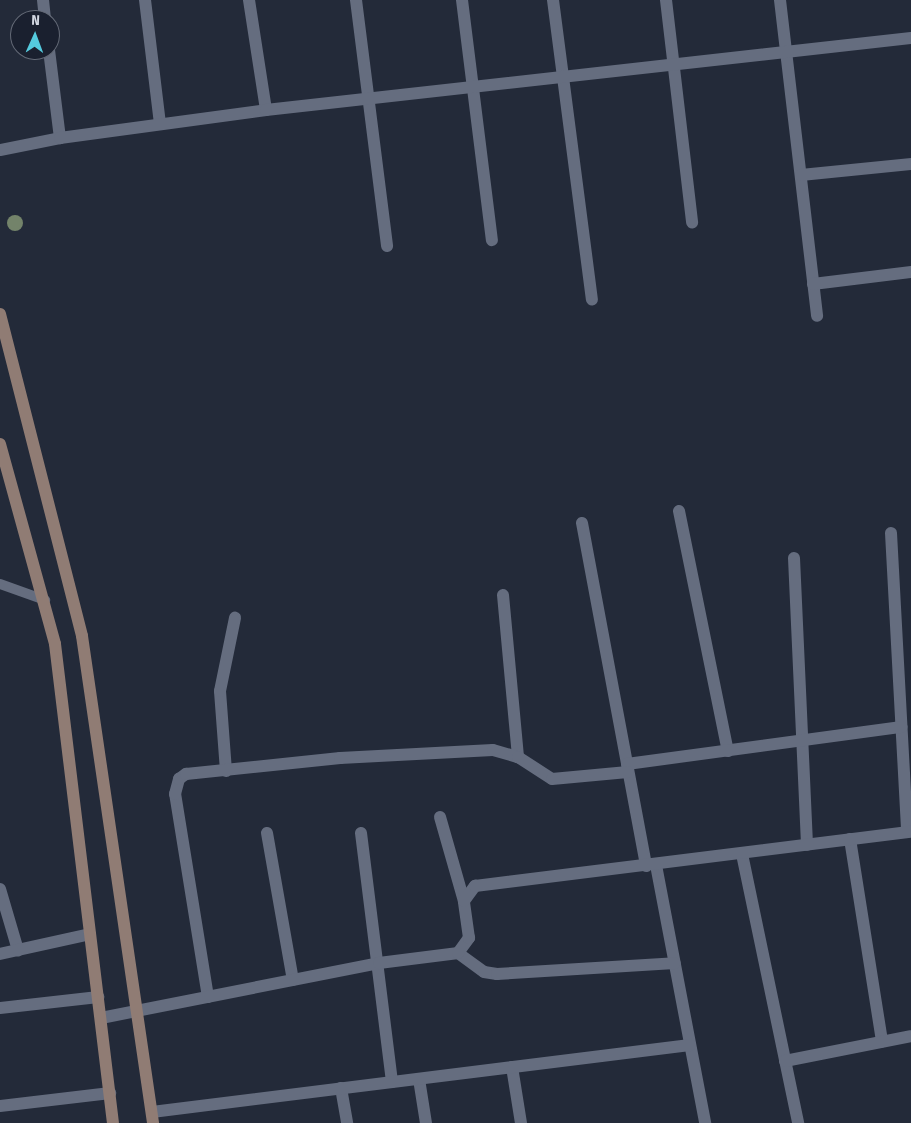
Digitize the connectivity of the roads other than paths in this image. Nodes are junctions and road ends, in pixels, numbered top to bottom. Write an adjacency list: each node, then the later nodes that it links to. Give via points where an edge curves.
1 (145, 0): 16 (street)
2 (249, 0): 15 (street)
3 (356, 0): 14 (street)
4 (462, 0): 13 (street)
5 (553, 0): 12 (street)
6 (666, 0): 11 (street)
7 (780, 0): 9 (street)
8 (911, 38): 9 (street)
9 (786, 50): 11 (street); 20 (street)
10 (50, 60): 17 (street)
11 (672, 62): 12 (street); 21 (street)
12 (562, 75): 13 (street); 26 (street)
13 (472, 86): 14 (street); 22 (street)
14 (370, 97): 15 (street); 23 (street)
15 (266, 110): 16 (street)
16 (160, 124): 17 (street)
17 (60, 138): 18 (street)
18 (0, 150)
19 (911, 164): 20 (street)
20 (801, 175): 25 (street)
21 (692, 222)
22 (492, 240)
23 (387, 246)
24 (911, 272): 25 (street)
25 (813, 284): 28 (street)
26 (592, 299)
27 (0, 314): 64 (street, via 82,636)
28 (817, 316)
29 (0, 444): 36 (street)
30 (679, 511): 40 (street)
31 (582, 523): 42 (street)
32 (891, 533): 38 (street)
33 (794, 558): 39 (street)
34 (0, 584): 36 (lane)
35 (503, 595): 41 (street)
36 (45, 600): 54 (street, via 55,644)
37 (235, 618): 43 (street, via 220,691)
38 (902, 727): 39 (street); 45 (street)
39 (804, 740): 40 (street); 49 (street)
40 (728, 751): 42 (street)
41 (518, 757): 42 (street, via 552,779); 43 (street, via 493,750)
42 (628, 768): 51 (street)
43 (226, 770): 62 (street, via 186,774 179,779 175,794)
44 (440, 816): 53 (street)
45 (909, 832): 48 (street)
46 (267, 833): 60 (street)
47 (361, 833): 59 (street)
48 (850, 840): 49 (street); 67 (street)
49 (807, 845): 50 (street)
50 (742, 854): 51 (street); 69 (street)
51 (651, 865): 53 (street, via 475,886); 58 (street)
52 (0, 889): 55 (street)
53 (464, 901): 56 (street, via 469,938)
54 (90, 934): 55 (street); 61 (street)
55 (18, 950): 57 (street)
56 (458, 953): 58 (street, via 484,972 497,974); 59 (street)
57 (0, 954)
58 (675, 962): 68 (street)
59 (379, 963): 60 (street); 72 (street)
60 (293, 980): 62 (street)
61 (98, 997): 63 (street); 65 (street)
62 (208, 997): 64 (street)
63 (0, 1008)
64 (138, 1011): 65 (street); 76 (street)
65 (100, 1018): 74 (street)
66 (911, 1036): 67 (street)
67 (882, 1041): 69 (street)
68 (690, 1045): 70 (street); 81 (street)
69 (785, 1061): 82 (street)
70 (512, 1067): 71 (street); 80 (street)
71 (419, 1079): 72 (street); 79 (street)
72 (392, 1082): 73 (street)
73 (342, 1088): 76 (street); 78 (street)
74 (110, 1093): 75 (street); 77 (street)
75 (0, 1106)
76 (152, 1118)
77 (113, 1123)
78 (346, 1123)
79 (426, 1123)
80 (522, 1123)
81 (705, 1123)
82 (798, 1123)

